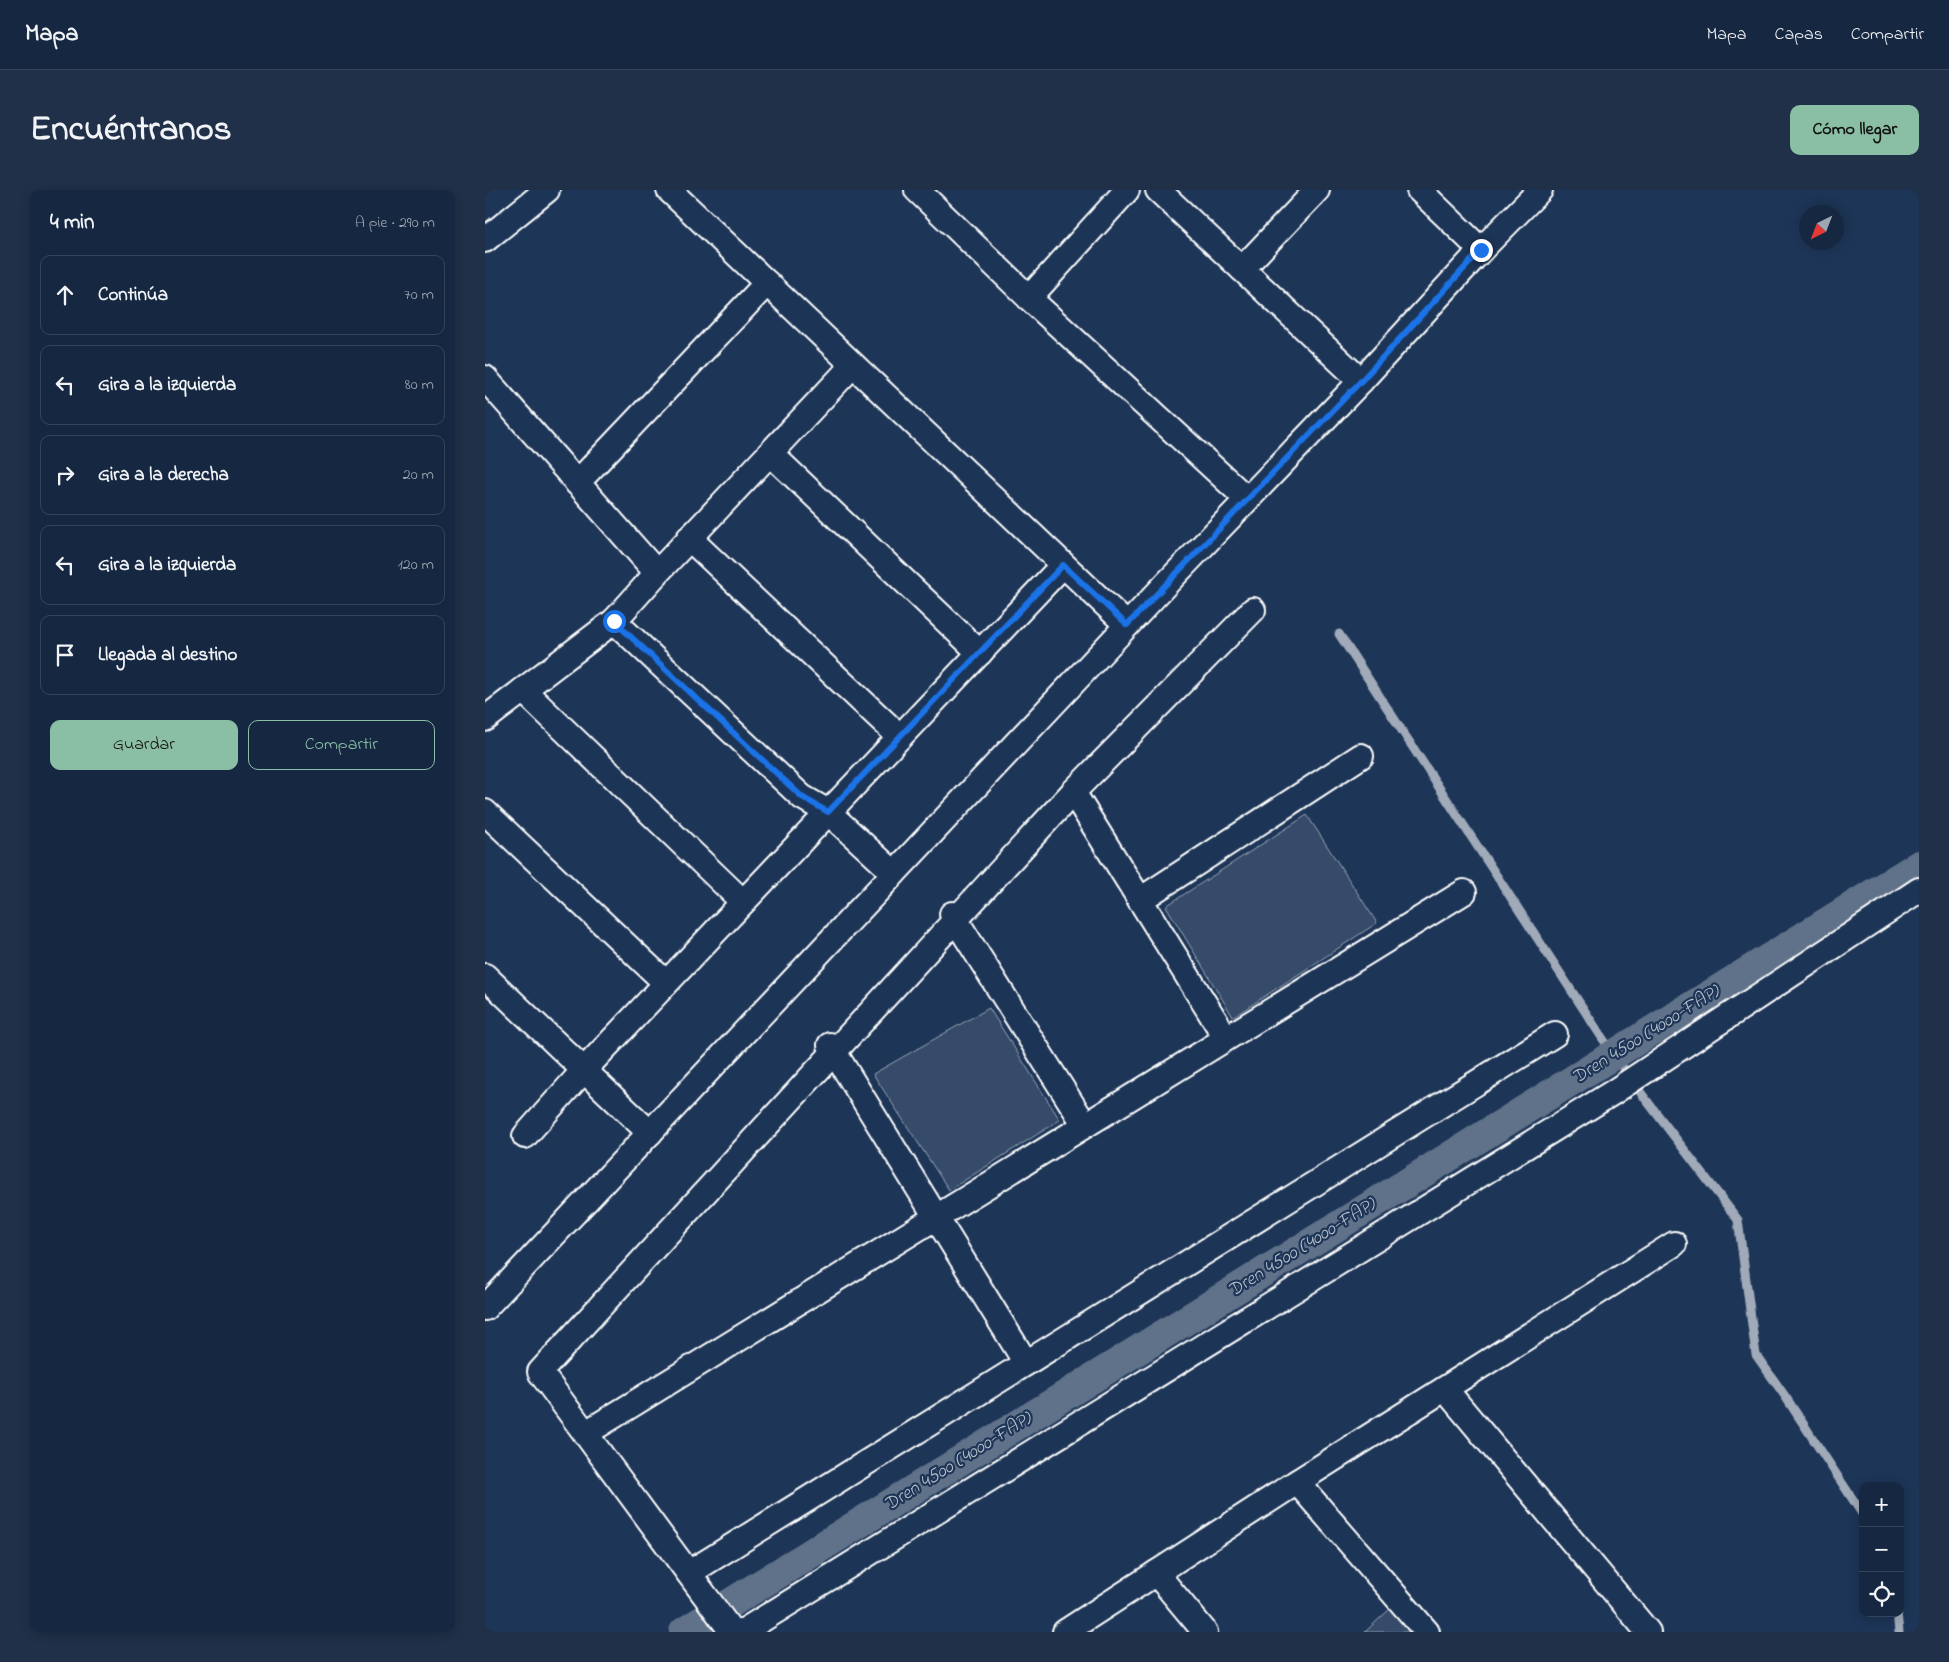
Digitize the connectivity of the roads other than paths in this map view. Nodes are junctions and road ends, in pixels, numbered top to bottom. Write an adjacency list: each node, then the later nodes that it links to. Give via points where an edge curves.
1 (547, 190): 9 (street)
2 (669, 190): 12 (street)
3 (917, 190): 13 (street)
4 (1127, 190): 13 (street)
5 (1158, 190): 11 (street)
6 (1317, 190): 11 (street)
7 (1419, 190): 10 (street)
8 (1540, 190): 10 (street)
9 (485, 240)
10 (1481, 250): 16 (street)
11 (1242, 269): 16 (street)
12 (767, 283): 14 (street); 18 (street)
13 (1029, 298): 19 (street)
14 (853, 365): 17 (street); 21 (street)
15 (485, 378): 18 (street)
16 (1361, 381): 19 (street)
17 (770, 453): 20 (street); 26 (street)
18 (577, 483): 22 (street)
19 (1247, 499): 25 (street)
20 (689, 538): 22 (street); 29 (street)
21 (1063, 565): 25 (street); 26 (street)
22 (657, 573): 24 (street)
23 (1253, 610): 31 (street)
24 (614, 621): 27 (street); 33 (street, via 802,797)
25 (1127, 625): 34 (street)
26 (980, 653): 29 (street)
27 (523, 690): 28 (street); 38 (street)
28 (485, 719)
29 (900, 737): 33 (street)
30 (1361, 756): 37 (street)
31 (1073, 792): 37 (street); 39 (street)
32 (485, 812): 41 (street)
33 (828, 812): 34 (street); 38 (street)
34 (894, 873): 47 (street)
35 (1919, 890): 58 (street, via 1629,1082)
36 (1463, 892): 43 (street)
37 (1140, 900): 43 (street)
38 (743, 902): 41 (street)
39 (954, 917): 44 (street); 46 (street)
40 (485, 976): 45 (street)
41 (666, 983): 45 (street)
42 (1555, 1034): 52 (street)
43 (1226, 1038): 46 (street)
44 (832, 1049): 49 (street); 54 (street, via 540,1372)
45 (584, 1070): 47 (street); 48 (street)
46 (1085, 1125): 49 (street)
47 (650, 1133): 51 (street)
48 (525, 1136)
49 (936, 1217): 52 (street); 54 (street)
50 (1674, 1244): 53 (street)
51 (485, 1308)
52 (1026, 1363): 56 (street)
53 (1445, 1389): 55 (street); 62 (street)
54 (586, 1433): 56 (street)
55 (1297, 1482): 57 (street); 61 (street)
56 (689, 1573): 58 (street)
57 (1156, 1573): 59 (street); 60 (street)
58 (734, 1630)
59 (1065, 1632)
60 (1205, 1632)
61 (1427, 1632)
62 (1648, 1632)

